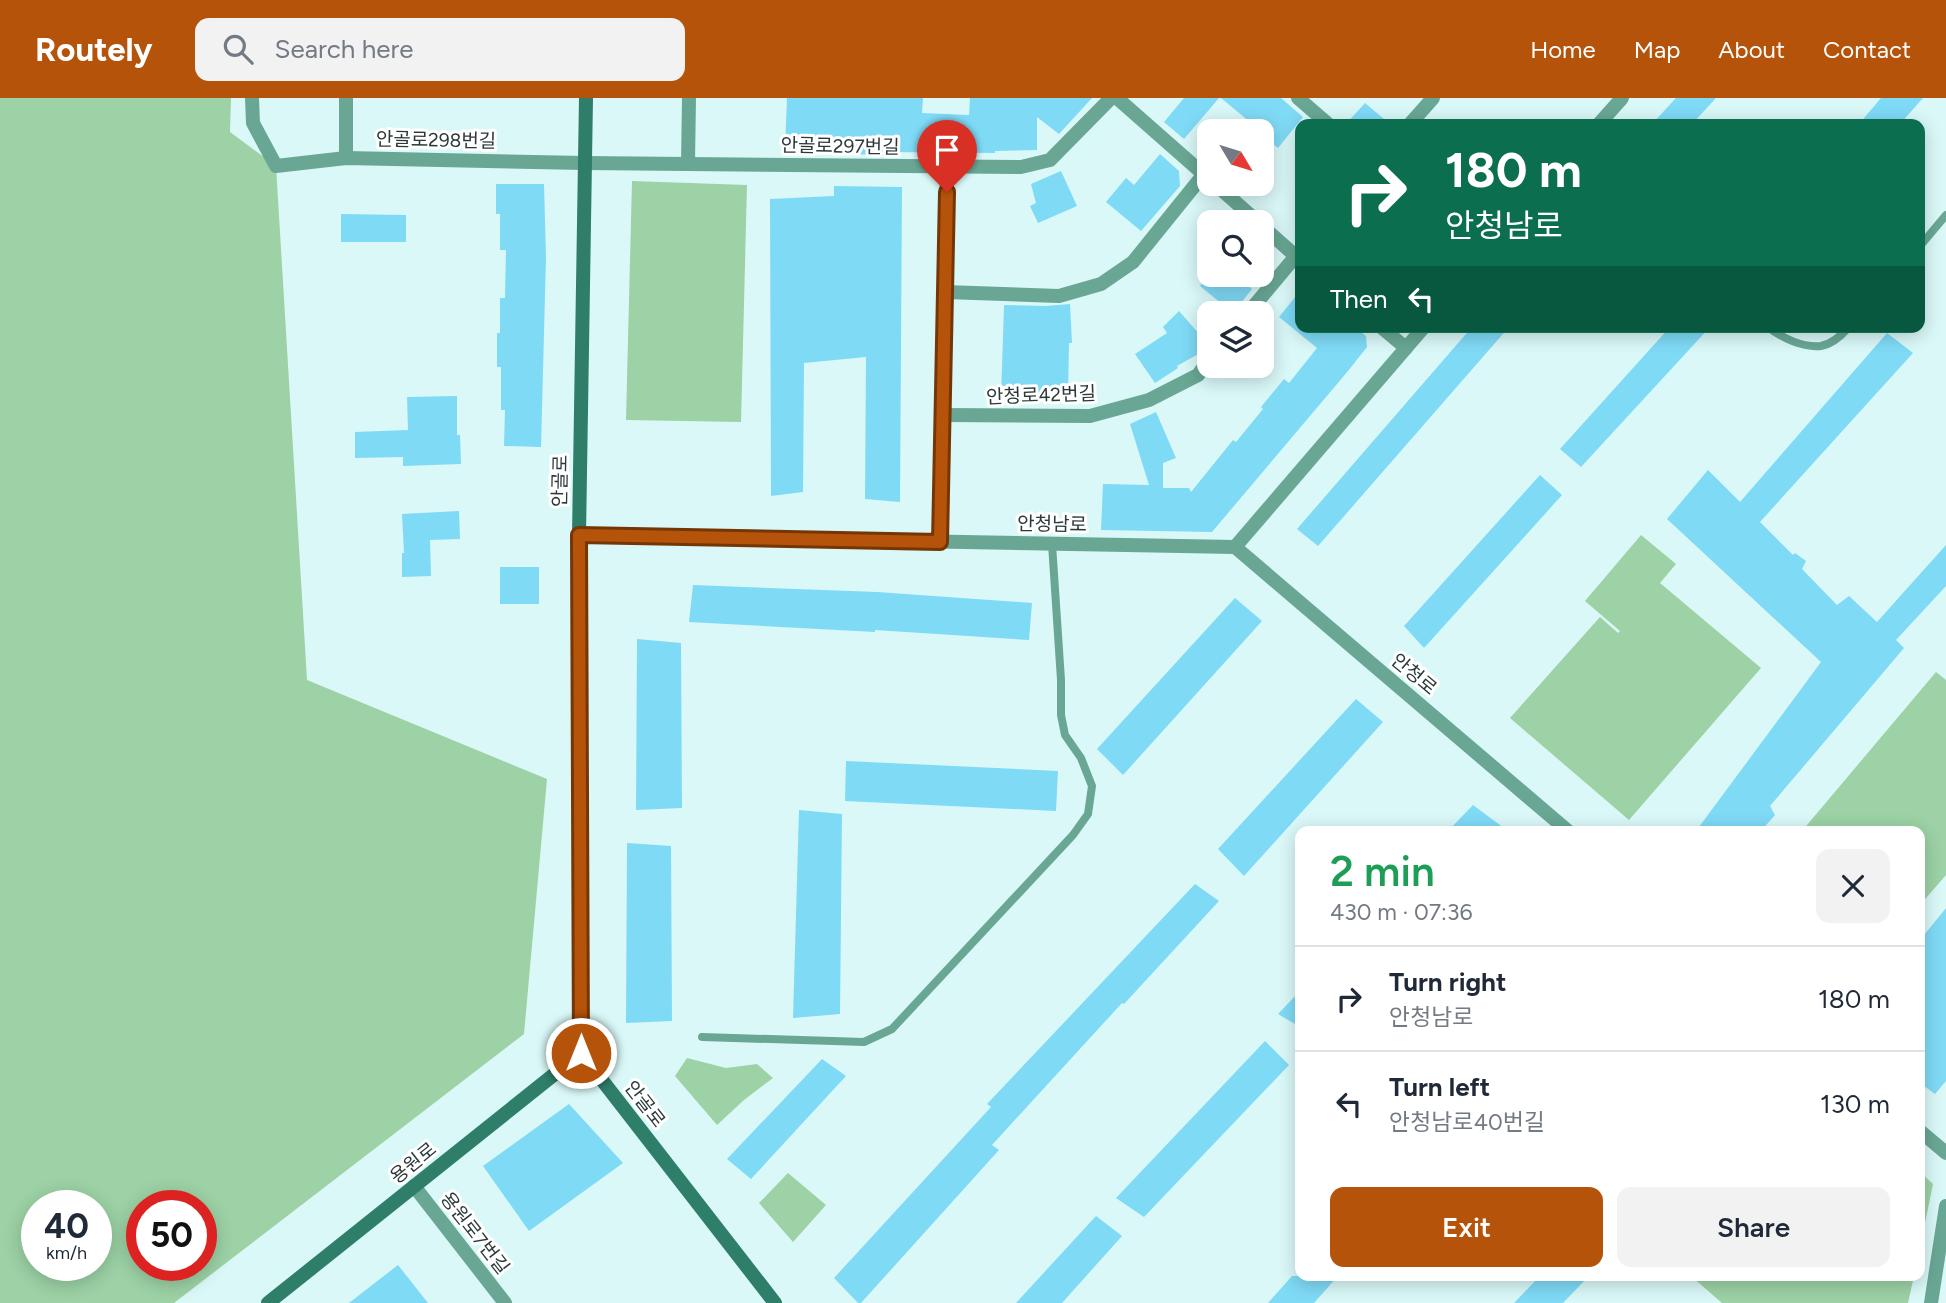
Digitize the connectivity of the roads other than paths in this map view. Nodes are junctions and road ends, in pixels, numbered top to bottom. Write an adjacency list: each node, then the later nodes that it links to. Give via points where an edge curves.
1 (251, 98): 13 (street, 안골로298번길, via 253,122 275,166)
2 (346, 98): 13 (street)
3 (586, 98): 14 (main road, 안골로)
4 (690, 98): 15 (street)
5 (1111, 98): 16 (street, 안골로297번길, via 1050,160 1021,167)
6 (1117, 98): 17 (street)
7 (1298, 98): 10 (street)
8 (1433, 98): 11 (street)
9 (1622, 98): 12 (street)
10 (1322, 119)
11 (1414, 119)
12 (1603, 119)
13 (346, 158): 14 (street, 안골로298번길)
14 (584, 163): 15 (street, 안골로297번길); 35 (main road, 안골로)
15 (688, 163): 16 (street, 안골로297번길)
16 (947, 167): 26 (street)
17 (1197, 168)
18 (1197, 192): 26 (street, via 1133,262 1101,284 1059,296)
19 (1228, 196): 20 (street)
20 (1244, 210)
21 (1946, 215): 23 (lane)
22 (1274, 236): 24 (street)
23 (1925, 240)
24 (1295, 253)
25 (1295, 260): 27 (street)
26 (945, 292): 34 (street)
27 (1259, 301)
28 (1388, 333): 32 (street)
29 (1419, 333): 32 (street)
30 (1778, 333): 31 (lane, via 1796,343 1822,346)
31 (1844, 333)
32 (1406, 348): 38 (street)
33 (1197, 375): 34 (street, 안청로42번길, via 1149,400 1090,416)
34 (943, 415): 36 (street)
35 (579, 535): 36 (street, 안청남로); 41 (main road, 안골로)
36 (940, 542): 37 (street, 안청남로)
37 (1052, 544): 38 (street, 안청남로); 40 (lane, via 1061,715 1065,735 1093,786 1088,814 892,1029 864,1042)
38 (1235, 547): 39 (street, 안청로)
39 (1562, 826)
40 (702, 1037)
41 (581, 1053): 44 (main road, 용원로); 48 (main road, 안골로)
42 (1925, 1135): 43 (street)
43 (1946, 1153)
44 (414, 1186): 46 (main road, 용원로); 47 (street, 용원로7번길)
45 (1946, 1206): 49 (street)
46 (268, 1303)
47 (505, 1303)
48 (775, 1303)
49 (1931, 1303)

